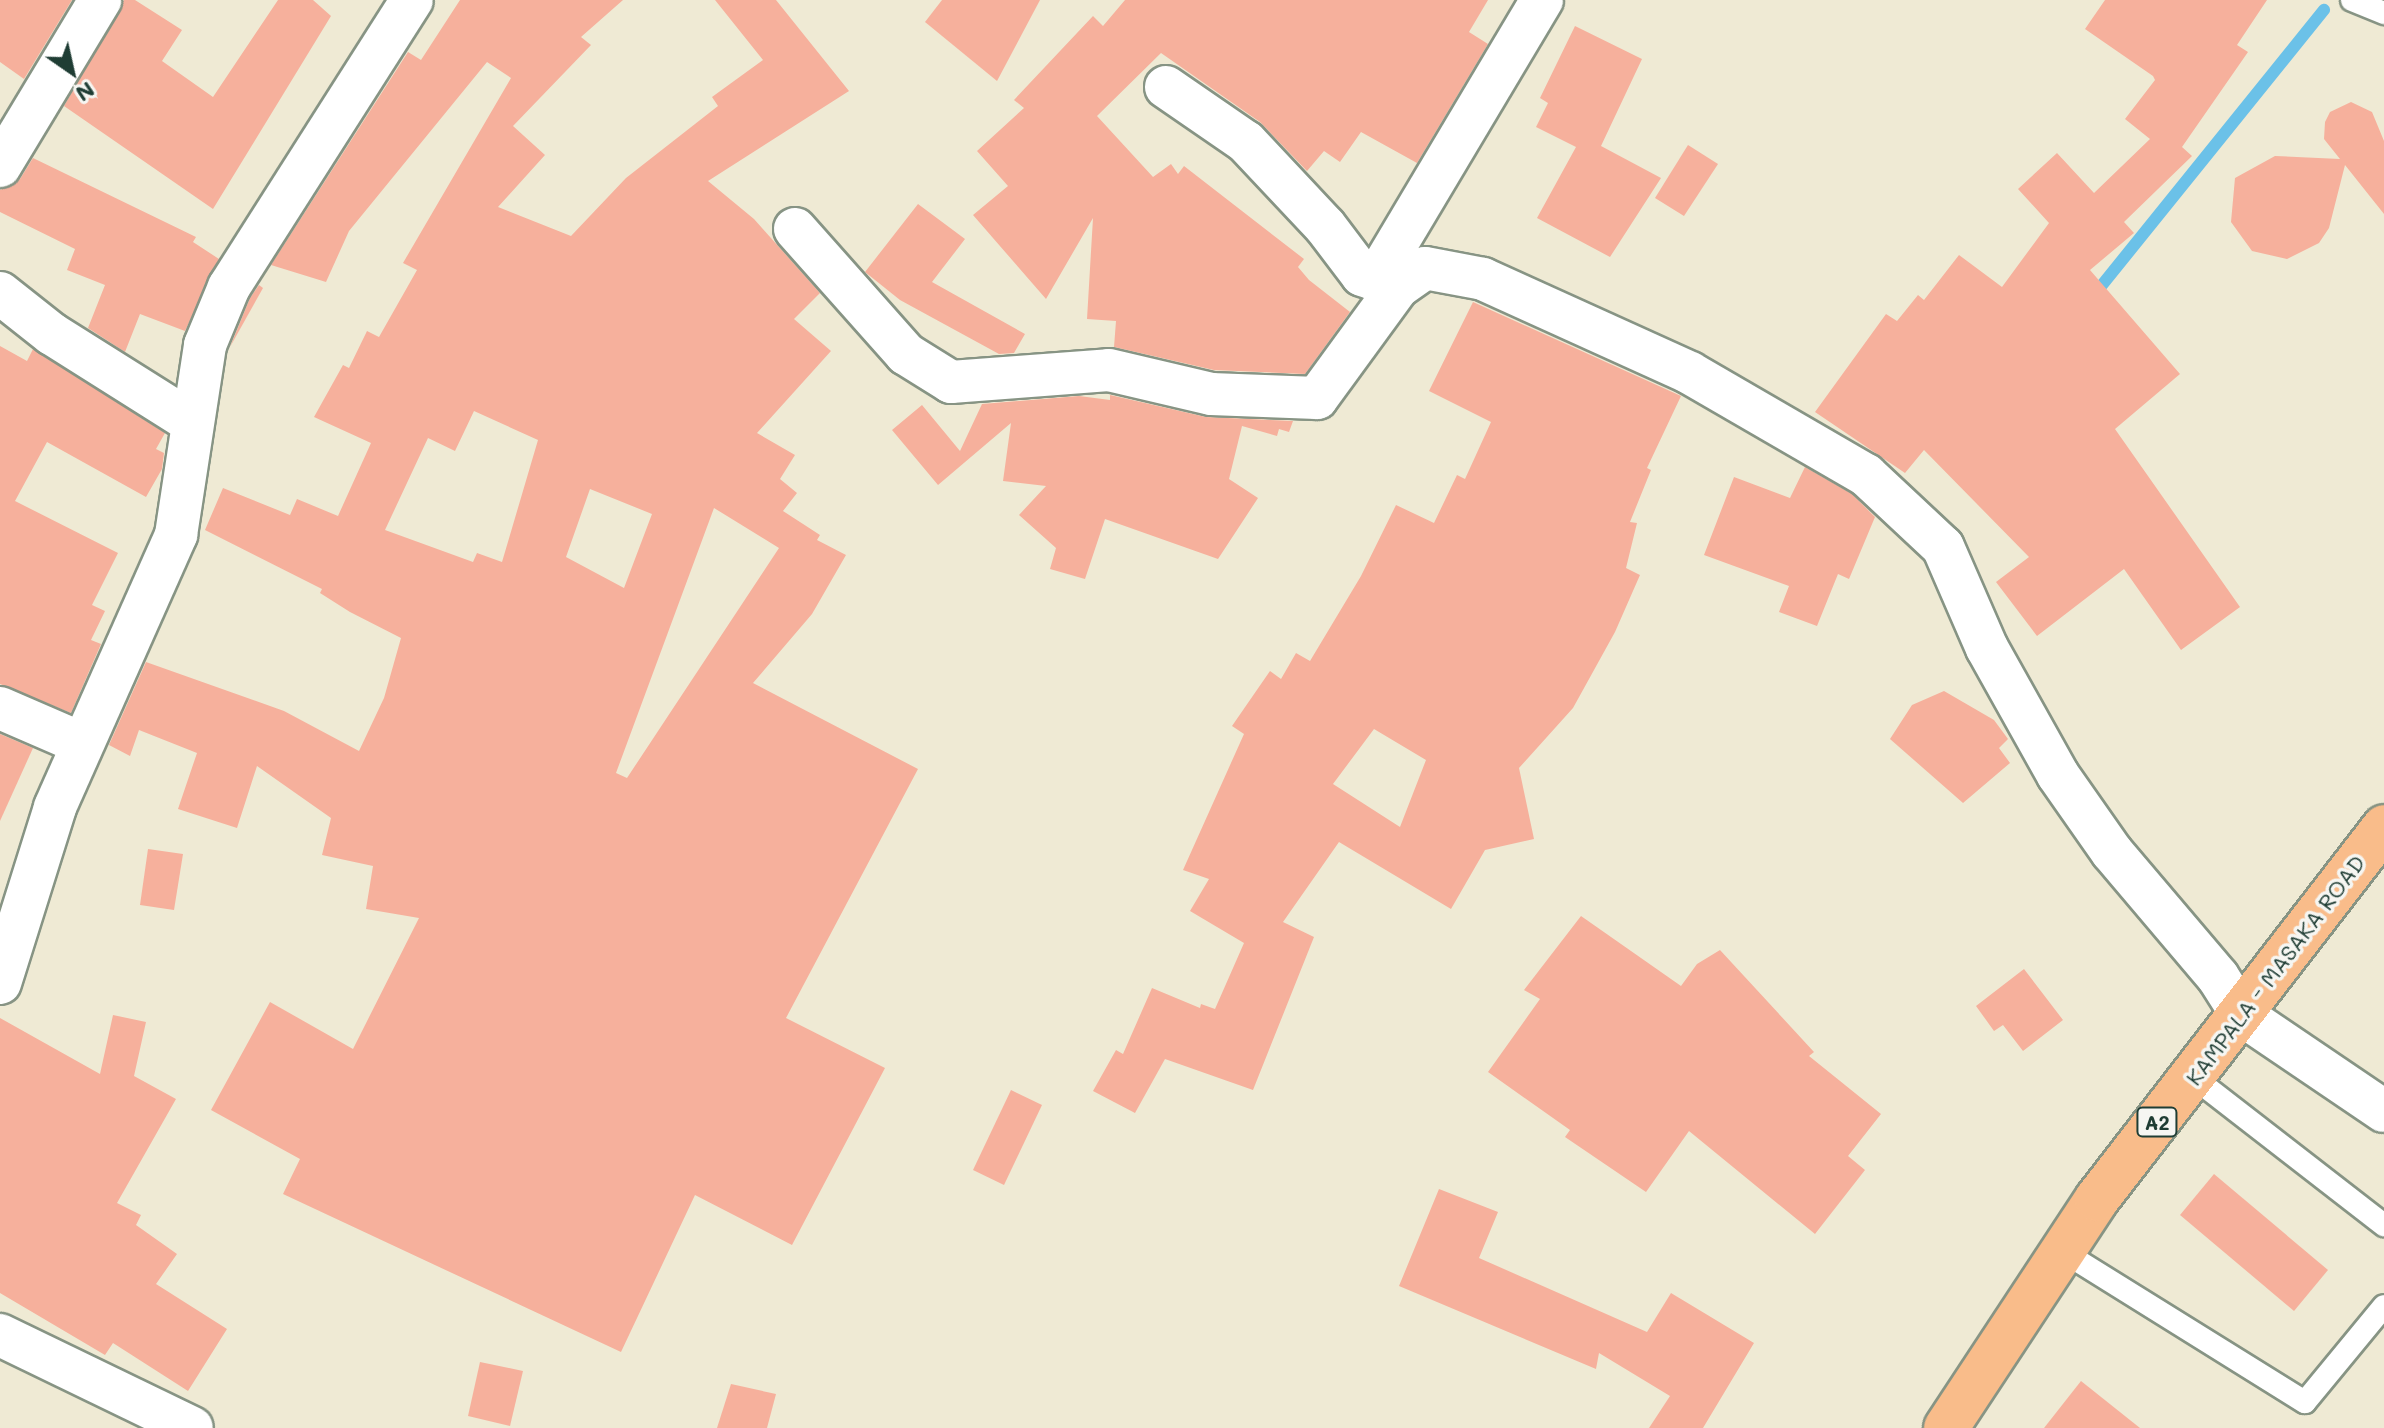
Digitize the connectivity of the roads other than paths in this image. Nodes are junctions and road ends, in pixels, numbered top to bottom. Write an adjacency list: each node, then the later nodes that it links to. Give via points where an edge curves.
1 (100, 0): 7 (street)
2 (412, 0): 11 (street, via 229,287 205,345)
3 (1542, 0): 9 (street)
4 (2352, 0): 5 (lane)
5 (2384, 13)
6 (1166, 87): 9 (street, via 1246,142 1325,226 1362,275)
7 (0, 166)
8 (795, 229): 9 (street, via 906,354 951,382 1109,370 1211,394 1317,398)
9 (1387, 283): 16 (street, via 1425,268 1483,279 1690,373 1866,475 1943,547 1987,648 2058,775 2112,852 2218,977)
10 (0, 293): 11 (street, via 52,334)
11 (190, 421): 13 (street, via 176,535)
12 (0, 708): 13 (street)
13 (83, 744): 15 (street, via 55,807)
14 (2384, 827): 16 (main road, KAMPALA - MASAKA ROAD / A2)
15 (0, 983)
16 (2242, 1015): 17 (main road, KAMPALA - MASAKA ROAD / A2); 18 (street)
17 (2193, 1077): 19 (lane); 20 (main road, KAMPALA - MASAKA ROAD / A2)
18 (2384, 1111)
19 (2384, 1225)
20 (2062, 1251): 21 (lane, via 2305,1402); 24 (main road, KAMPALA - MASAKA ROAD / A2)
21 (2384, 1306)
22 (0, 1335): 23 (street)
23 (192, 1428)
24 (1946, 1428)

